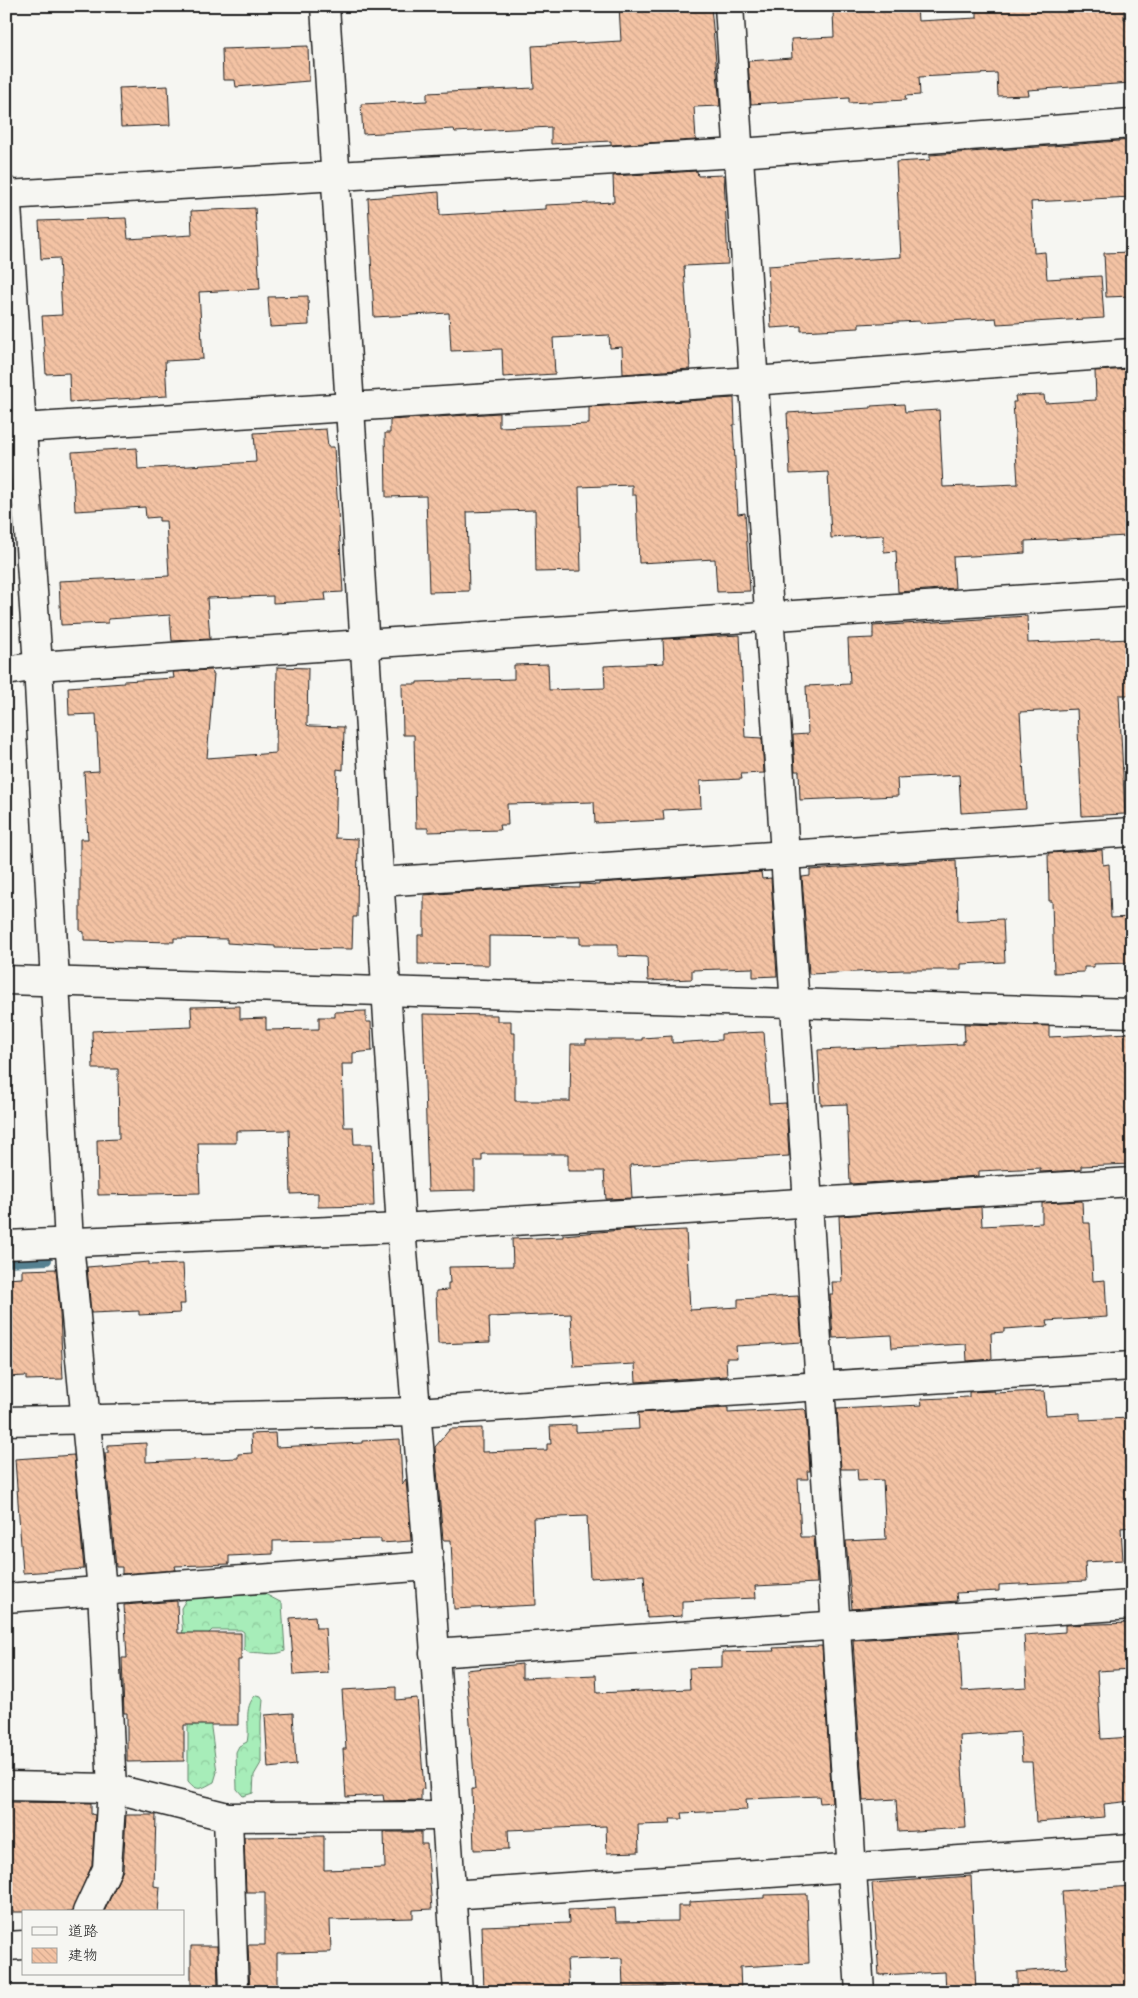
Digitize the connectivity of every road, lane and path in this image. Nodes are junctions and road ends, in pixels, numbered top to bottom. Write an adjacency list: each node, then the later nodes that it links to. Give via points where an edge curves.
1 (325, 6): 5 (street)
2 (729, 6): 4 (street)
3 (1132, 124): 4 (street)
4 (738, 153): 5 (street); 9 (street)
5 (335, 175): 7 (street); 10 (street)
6 (6, 191): 7 (street)
7 (7, 195): 11 (street)
8 (1132, 353): 9 (street)
9 (753, 381): 10 (street); 13 (street)
10 (350, 407): 11 (street); 14 (street)
11 (14, 428): 15 (street)
12 (1132, 592): 13 (street)
13 (769, 617): 14 (street); 18 (street)
14 (365, 644): 15 (street); 19 (street)
15 (38, 666): 16 (street); 21 (street)
16 (6, 671)
17 (1132, 832): 18 (street)
18 (784, 855): 19 (street); 23 (street)
19 (380, 882): 22 (street)
20 (6, 980): 21 (street)
21 (54, 981): 22 (street); 28 (street)
22 (386, 990): 23 (street); 27 (street)
23 (794, 1002): 24 (street); 26 (street)
24 (1132, 1013)
25 (1132, 1182): 26 (street)
26 (808, 1201): 27 (street); 31 (street)
27 (401, 1228): 28 (street); 32 (street)
28 (69, 1243): 29 (street); 33 (street)
29 (6, 1245)
30 (1132, 1366): 31 (street)
31 (820, 1386): 32 (street); 39 (street)
32 (416, 1412): 33 (street); 35 (street)
33 (85, 1419): 34 (street); 36 (street)
34 (6, 1421)
35 (429, 1566): 36 (street); 40 (street)
36 (102, 1590): 37 (street); 42 (street)
37 (6, 1598)
38 (1132, 1605): 39 (street)
39 (836, 1625): 40 (street); 46 (street)
40 (434, 1653): 44 (street)
41 (6, 1786): 42 (street)
42 (112, 1788): 43 (street); 48 (street, via 107,1869)
43 (228, 1816): 44 (street); 51 (street)
44 (446, 1816): 47 (street)
45 (1132, 1848): 46 (street)
46 (852, 1868): 47 (street); 53 (street)
47 (452, 1895): 52 (street)
48 (88, 1910)
49 (22, 1945): 50 (street)
50 (6, 1946)
51 (234, 1992)
52 (458, 1992)
53 (860, 1992)

